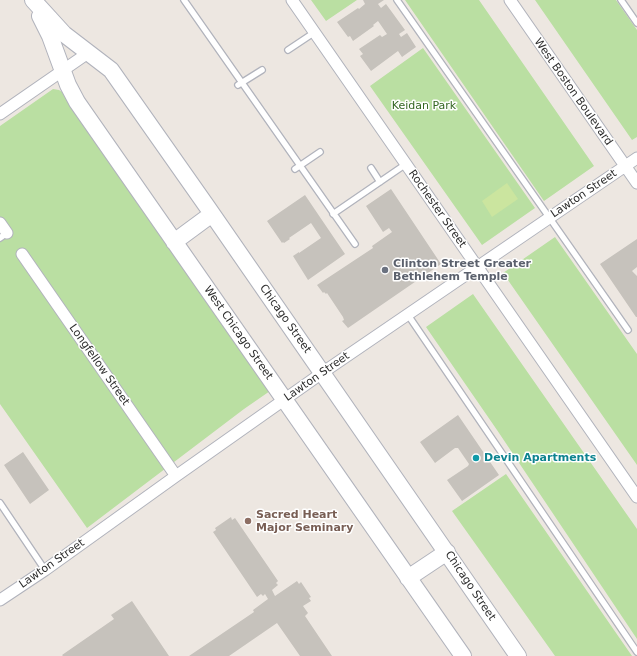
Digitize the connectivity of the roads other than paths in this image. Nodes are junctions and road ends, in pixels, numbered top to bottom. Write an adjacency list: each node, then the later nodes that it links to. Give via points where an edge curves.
1 (33, 0): 10 (street, Chicago Street, via 64,34); 12 (street, West Chicago Street)
2 (184, 0): 13 (lane)
3 (292, 0): 8 (street, Rochester Street)
4 (397, 0): 25 (lane)
5 (510, 0): 18 (street, West Boston Boulevard)
6 (621, 0): 7 (lane)
7 (637, 23)
8 (315, 32): 9 (lane); 17 (street, Rochester Street)
9 (288, 50)
10 (88, 53): 12 (street); 23 (street, Chicago Street, via 110,70)
11 (262, 70): 13 (lane)
12 (63, 72): 14 (street); 28 (street, West Chicago Street, via 77,102)
13 (240, 84): 19 (lane)
14 (0, 114)
15 (320, 152): 19 (lane)
16 (637, 158): 18 (street, Lawton Street)
17 (406, 164): 21 (lane); 31 (street, Rochester Street)
18 (625, 166): 22 (street, West Boston Boulevard); 25 (street, Lawton Street)
19 (298, 167): 24 (lane)
20 (370, 168): 21 (lane)
21 (380, 182): 24 (lane)
22 (637, 183)
23 (212, 214): 28 (street); 34 (street, Chicago Street)
24 (334, 214): 29 (lane)
25 (549, 218): 31 (street, Lawton Street); 33 (lane)
26 (0, 223): 27 (street)
27 (4, 235)
28 (174, 242): 35 (street, West Chicago Street)
29 (354, 244)
30 (22, 254): 36 (street, Longfellow Street)
31 (477, 266): 32 (street, Lawton Street); 37 (street, Rochester Street)
32 (408, 315): 34 (street, Lawton Street); 43 (lane)
33 (628, 330)
34 (322, 373): 35 (street, Lawton Street); 39 (street, Chicago Street)
35 (284, 400): 36 (street, Lawton Street); 41 (street, West Chicago Street)
36 (176, 476): 40 (street, Lawton Street)
37 (637, 497)
38 (0, 503): 40 (lane)
39 (447, 552): 41 (street); 45 (street, Chicago Street)
40 (45, 570): 42 (street, Lawton Street)
41 (408, 578): 44 (street, West Chicago Street)
42 (0, 600)
43 (637, 652)
44 (463, 656)
45 (518, 656)

